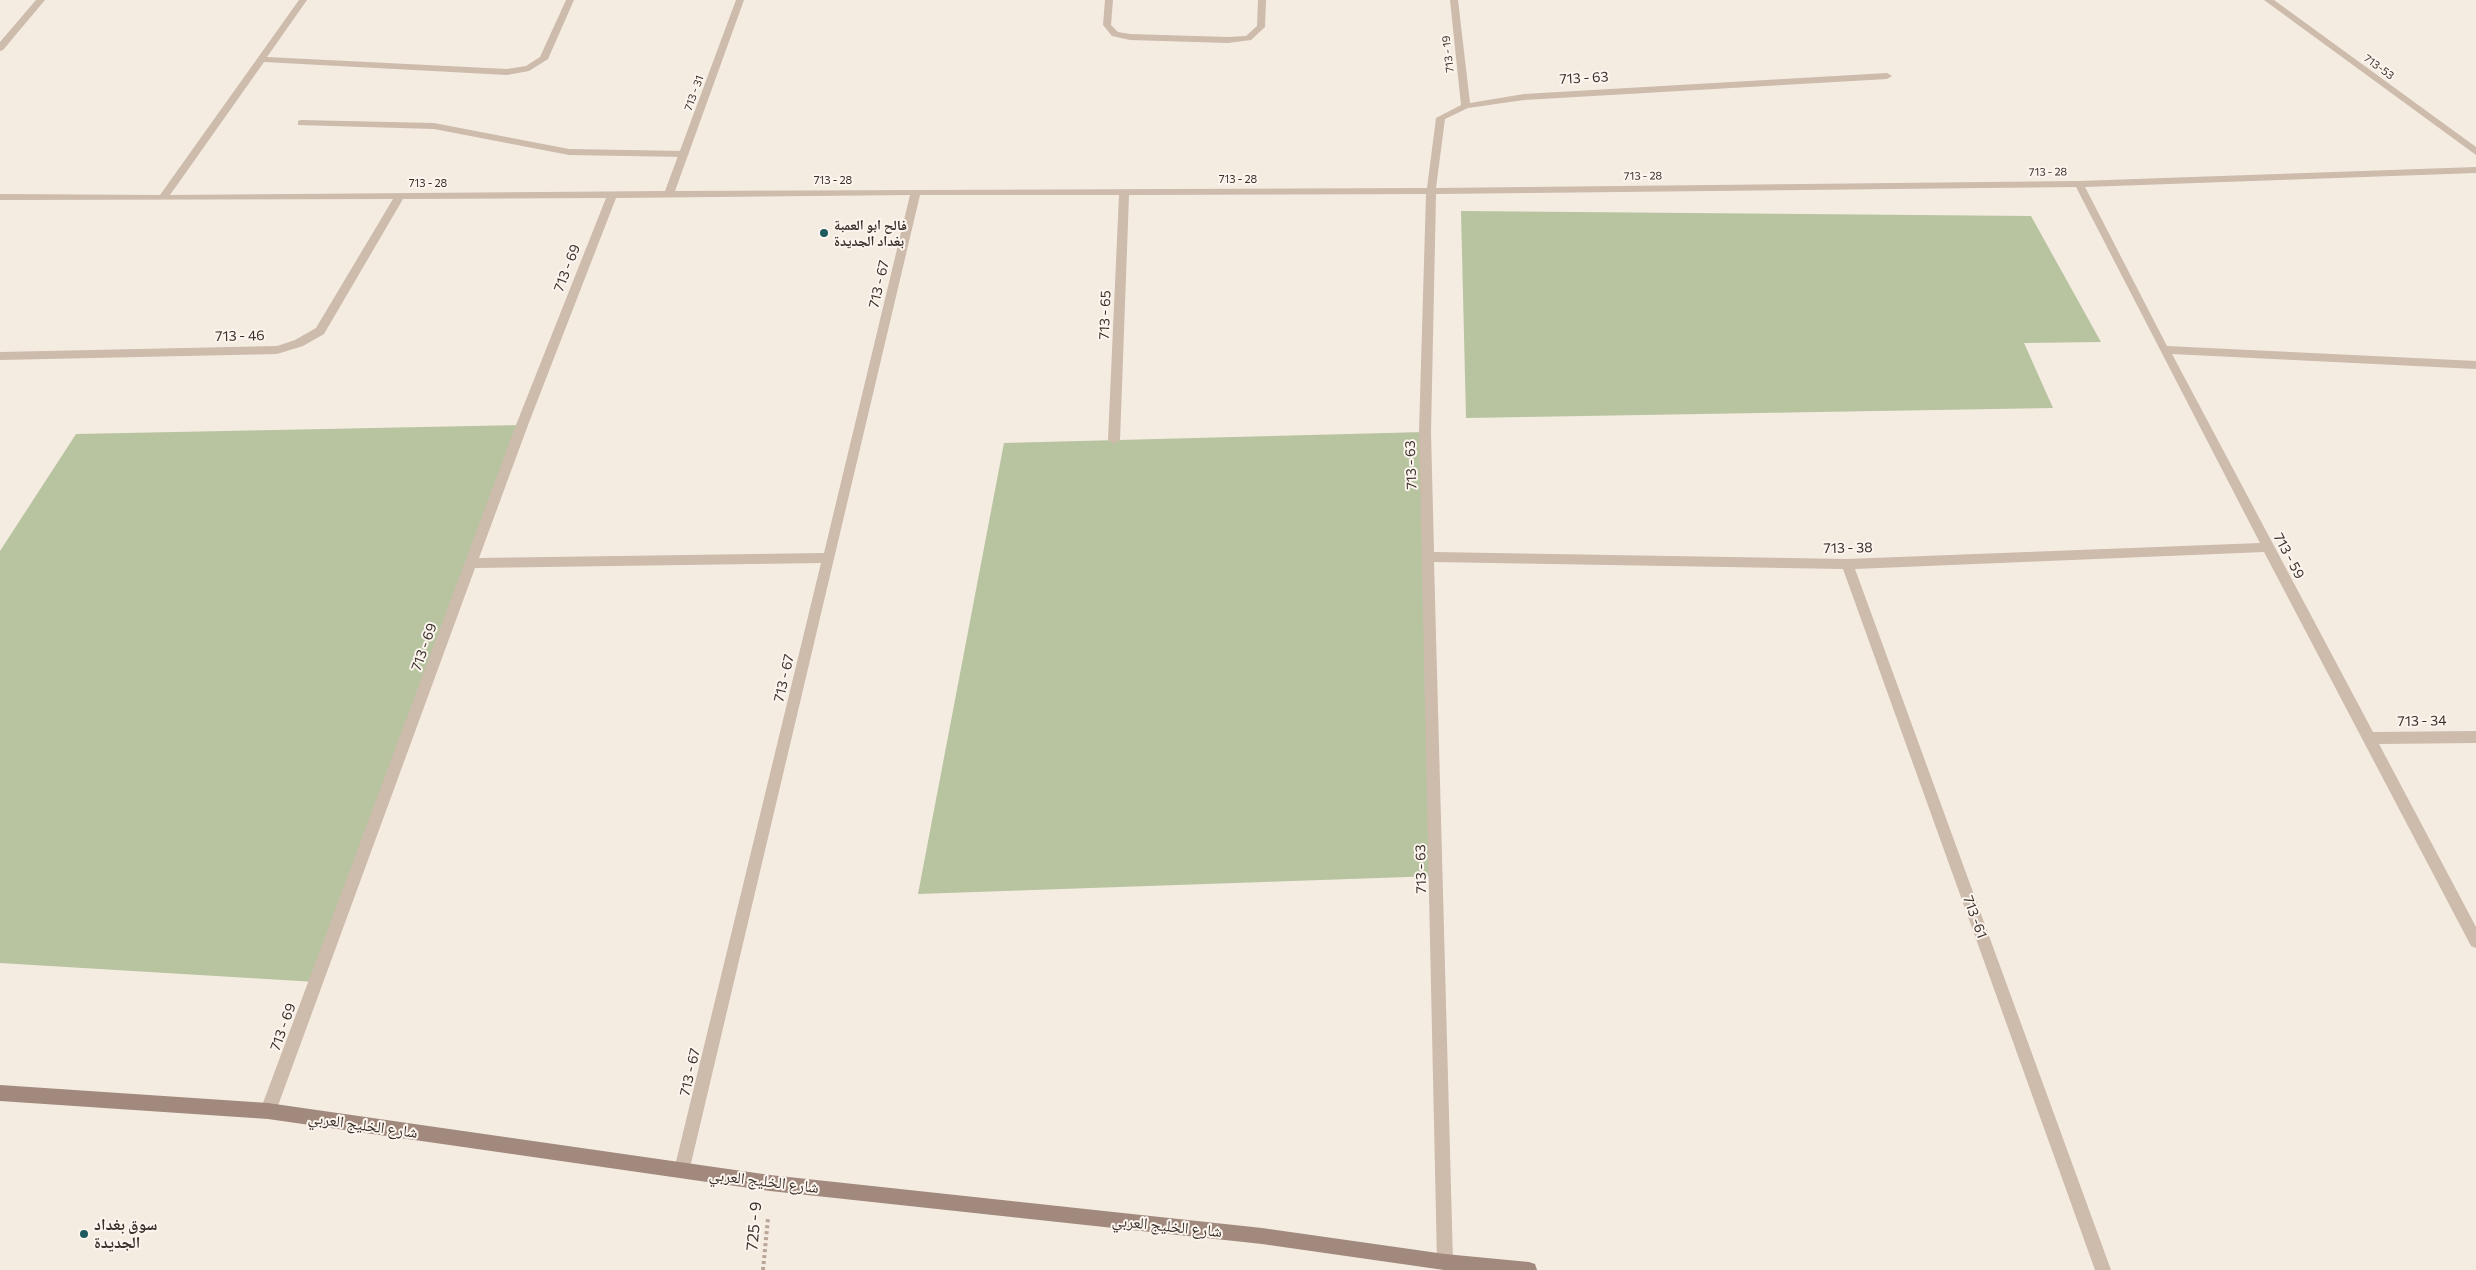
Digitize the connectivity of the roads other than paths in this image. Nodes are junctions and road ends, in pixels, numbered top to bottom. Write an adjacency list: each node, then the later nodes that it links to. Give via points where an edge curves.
1 (41, 0): 9 (street)
2 (302, 0): 10 (street)
3 (570, 0): 10 (street, via 544,59 529,68 507,72)
4 (740, 0): 15 (street, 713 - 31)
5 (1109, 0): 6 (street, via 1107,25 1115,34 1228,40 1248,38 1261,27)
6 (1262, 0)
7 (1454, 0): 12 (street, 713 - 19)
8 (2268, 0): 14 (street, 713-53)
9 (0, 48)
10 (262, 59): 25 (street)
11 (1887, 76): 12 (street, 713 - 63, via 1524,97)
12 (1466, 106): 18 (street, 713 - 63, via 1441,118)
13 (301, 123): 15 (street, via 434,126 569,152)
14 (2476, 152)
15 (684, 154): 21 (street, 713 - 31)
16 (2476, 170): 17 (street, 713 - 28)
17 (2079, 184): 18 (street, 713 - 28); 26 (street, 713 - 59)
18 (1431, 191): 20 (street, 713 - 28); 31 (street, 713 - 63, via 1425,432)
19 (916, 192): 20 (street, 713 - 28); 21 (street, 713 - 28); 32 (street, 713 - 67)
20 (1124, 192): 29 (street, 713 - 65)
21 (669, 194): 22 (street, 713 - 28)
22 (612, 195): 23 (street, 713 - 28); 33 (street, 713 - 69)
23 (400, 196): 25 (street, 713 - 28); 27 (street, 713 - 46, via 320,331 299,343 277,350)
24 (0, 197): 25 (street, 713 - 28)
25 (163, 198)
26 (2164, 350): 28 (street); 30 (street, 713 - 59)
27 (0, 356)
28 (2476, 365)
29 (1114, 440)
30 (2267, 547): 34 (street, 713 - 38); 36 (street, 713 - 59)
31 (1429, 557): 34 (street, 713 - 38); 41 (street, 713 - 63)
32 (828, 558): 33 (street); 40 (street, 713 - 67)
33 (471, 563): 39 (street, 713 - 69)
34 (1847, 564): 43 (street, 713 -61)
35 (2476, 737): 36 (street, 713 - 34)
36 (2369, 738): 37 (street, 713 - 59)
37 (2476, 941)
38 (0, 1093): 39 (street, شارع الخليج العربي)
39 (268, 1111): 40 (street, شارع الخليج العربي)
40 (682, 1170): 41 (street, شارع الخليج العربي, via 770,1183 1262,1236)
41 (1445, 1262): 42 (street, شارع الخليج العربي)
42 (1529, 1270)
43 (2103, 1270)

